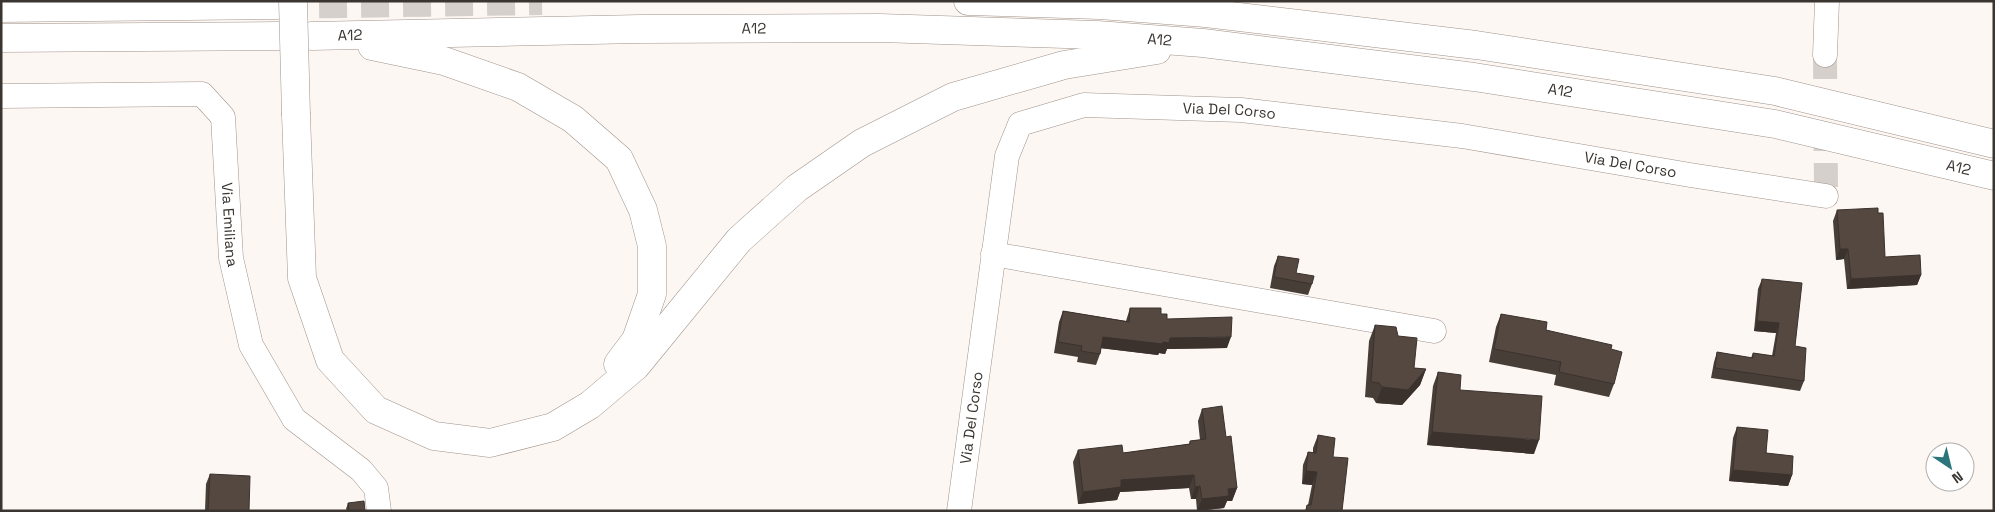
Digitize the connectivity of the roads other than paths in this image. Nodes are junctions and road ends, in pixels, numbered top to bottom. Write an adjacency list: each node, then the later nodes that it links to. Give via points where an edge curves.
1 (968, 1): 10 (highway, A12 / A12, via 1100,5 1206,13 1476,45 1775,91)
2 (1827, 1): 8 (street)
3 (285, 3): 4 (highway); 15 (highway, bridge, via 296,115 302,278 330,360 376,410 434,436 490,443 553,427)
4 (1, 8)
5 (278, 36): 6 (highway)
6 (1, 38)
7 (1203, 43): 11 (highway, A12 / A12, via 1474,78 1775,124); 15 (highway, via 1064,65 952,97 862,143 797,188 739,240 636,366); 15 (highway, A12 / A12, via 1097,35 880,28 319,36 444,62 518,87 573,119 619,159 643,210 652,246 652,294 636,340)
8 (1825, 55)
9 (1, 96): 16 (street, Via Emiliana, via 202,94 223,117 232,258 251,345 294,419 361,470 376,488)
10 (1994, 144)
11 (1994, 176)
12 (1826, 196): 13 (street, Via Del Corso, via 1462,136 1241,110 1084,105 1020,124 1006,156)
13 (994, 254): 14 (street); 17 (street, Via Del Corso)
14 (1434, 331)
15 (590, 405)
16 (380, 511)
17 (959, 511)

